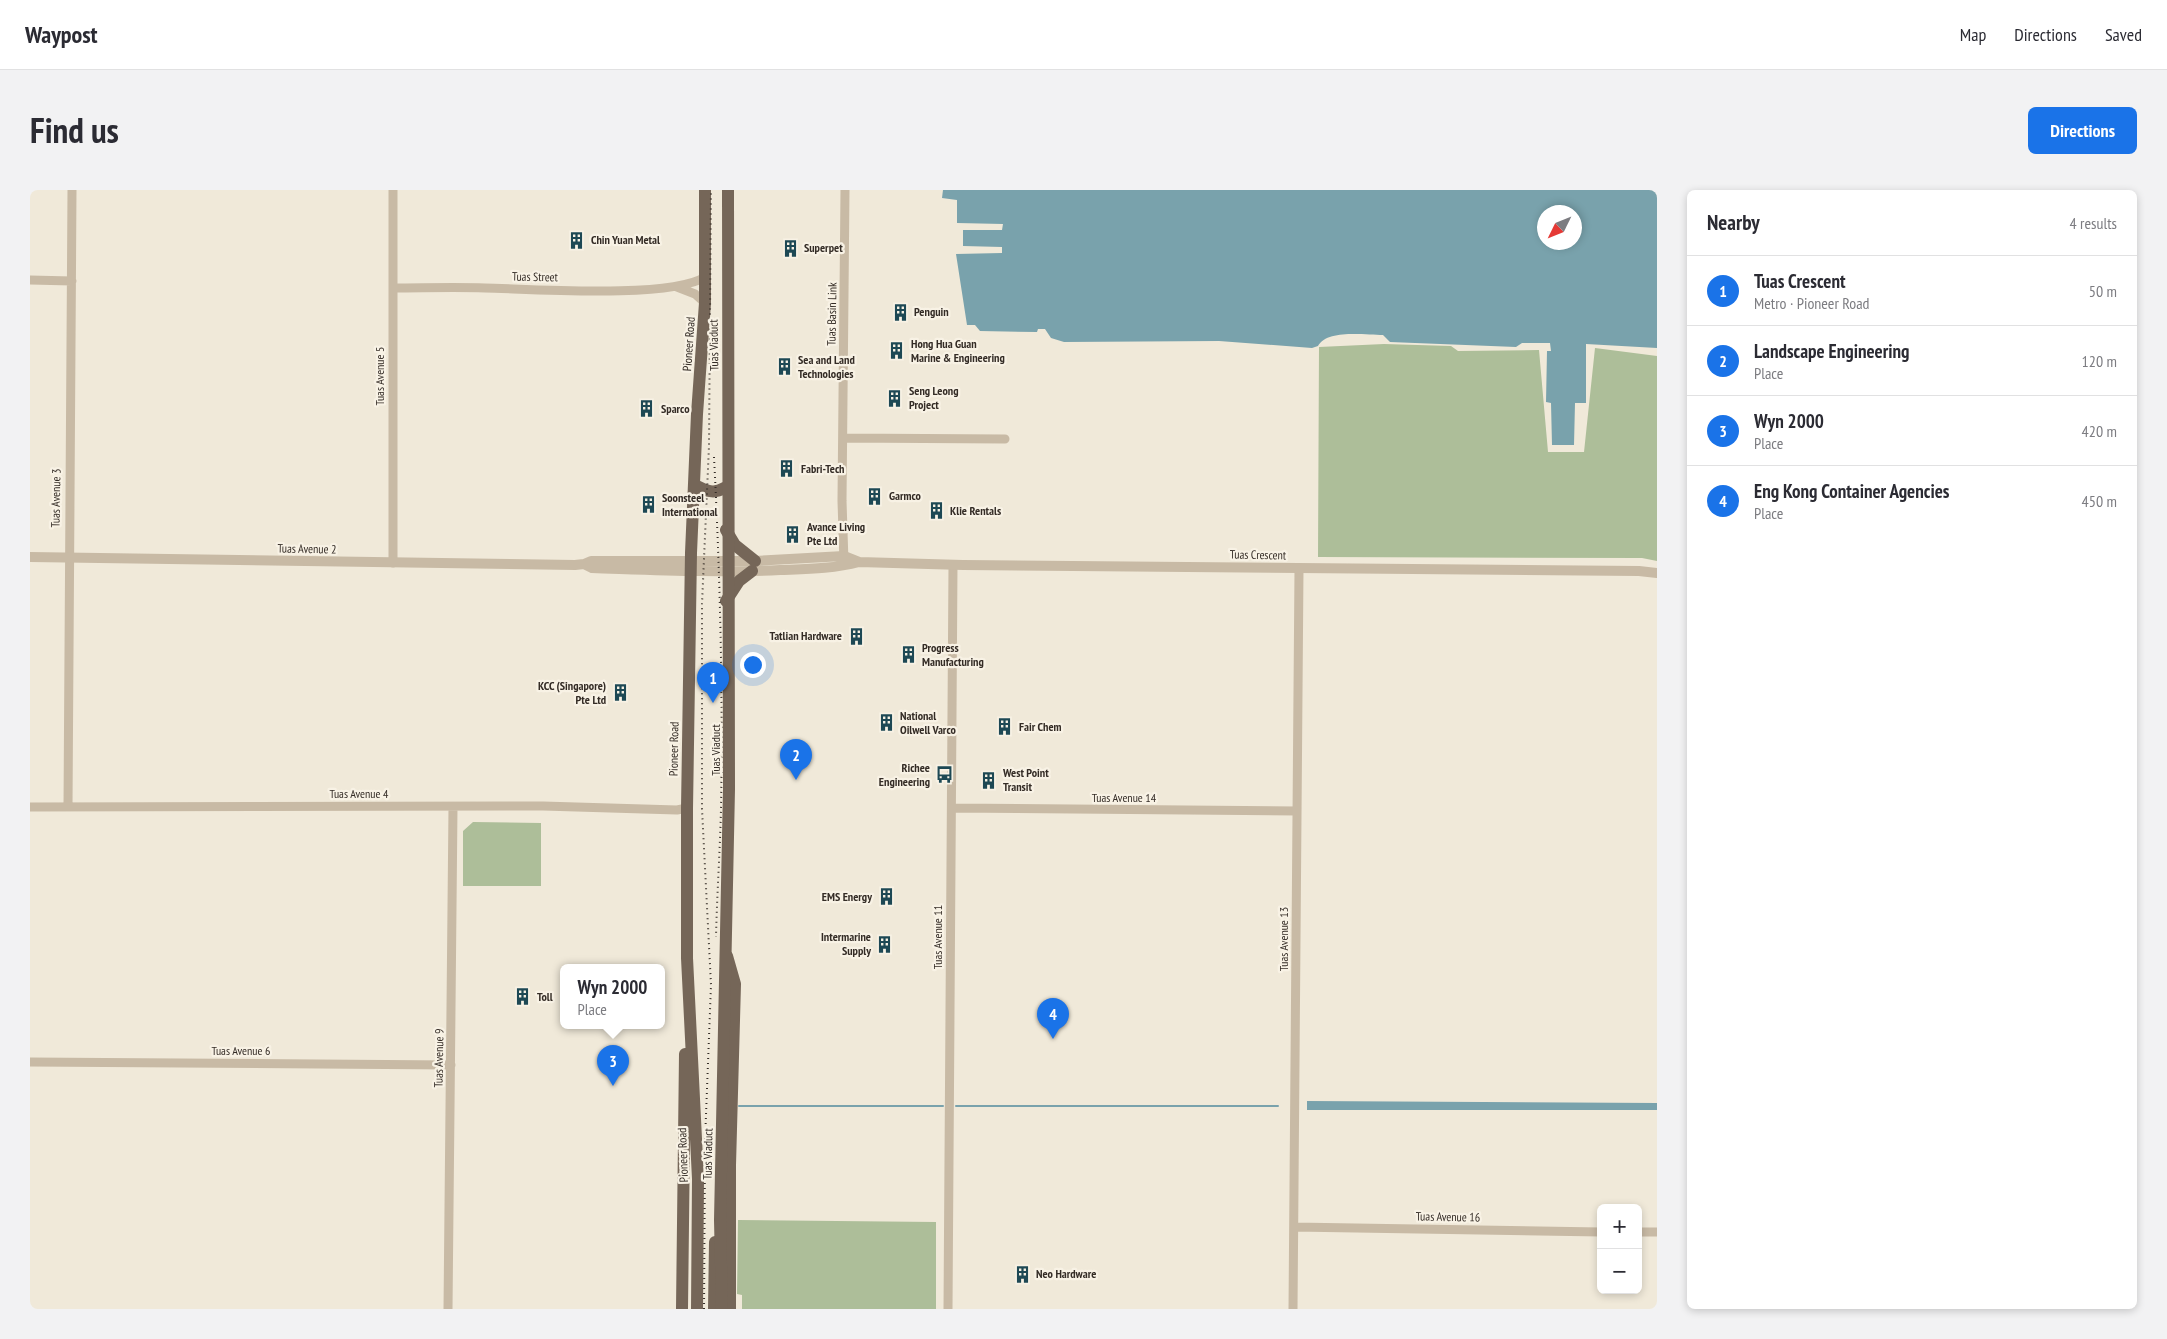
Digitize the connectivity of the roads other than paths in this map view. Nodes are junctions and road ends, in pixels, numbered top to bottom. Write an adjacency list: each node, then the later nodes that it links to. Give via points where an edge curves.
1 (72, 190): 9 (street, Tuas Avenue 3)
2 (393, 190): 11 (street, Tuas Avenue 5)
3 (705, 190): 7 (main road, Pioneer Road)
4 (723, 190): 16 (main road)
5 (728, 190): 35 (main road, Tuas Viaduct, bridge, via 730,577)
6 (845, 190): 13 (street, Tuas Basin Link)
7 (705, 276): 10 (street, Tuas Street, via 693,283); 12 (main road, Pioneer Road)
8 (30, 280): 9 (street)
9 (72, 281): 19 (street, Tuas Avenue 3)
10 (677, 286): 11 (street, Tuas Street, via 616,290); 12 (street, via 695,294)
11 (393, 288): 21 (street, Tuas Avenue 5)
12 (705, 303): 15 (main road, Pioneer Road)
13 (843, 438): 14 (street); 20 (street, Tuas Basin Link)
14 (1005, 439)
15 (694, 485): 16 (main road, via 710,492); 22 (main road, Pioneer Road)
16 (724, 488): 17 (main road)
17 (725, 528): 24 (main road); 25 (main road)
18 (30, 557): 19 (street, Tuas Avenue 2)
19 (68, 557): 21 (street, Tuas Avenue 2); 30 (street, Tuas Avenue 3)
20 (844, 561): 23 (street, Tuas Crescent); 25 (street, Tuas Crescent)
21 (393, 562): 22 (street, Tuas Avenue 2, via 584,564 592,568)
22 (691, 565): 24 (street, Tuas Crescent); 32 (main road, Pioneer Road)
23 (953, 565): 26 (street, Tuas Crescent); 33 (street, Tuas Avenue 11)
24 (725, 566): 25 (street, Tuas Crescent); 28 (main road)
25 (754, 566): 28 (main road, via 739,581)
26 (1299, 568): 27 (street, Tuas Crescent); 34 (street, Tuas Avenue 13)
27 (1657, 573)
28 (726, 602): 46 (main road, via 726,811)
29 (30, 807): 30 (street, Tuas Avenue 4)
30 (68, 807): 31 (street, Tuas Avenue 4)
31 (453, 807): 32 (street, Tuas Avenue 4); 38 (street, Tuas Avenue 9)
32 (687, 808): 36 (main road, Pioneer Road)
33 (952, 808): 34 (street, Tuas Avenue 14); 49 (street, Tuas Avenue 11)
34 (1297, 811): 39 (street, Tuas Avenue 13)
35 (726, 954): 47 (main road, Tuas Viaduct, bridge, via 720,1220); 48 (main road, via 735,984)
36 (687, 964): 44 (main road); 45 (main road, Pioneer Road, via 698,1179)
37 (30, 1062): 38 (street, Tuas Avenue 6)
38 (451, 1064): 43 (street, Tuas Avenue 9)
39 (1294, 1228): 40 (street, Tuas Avenue 16); 50 (street, Tuas Avenue 13)
40 (1597, 1232)
41 (1642, 1232): 42 (street)
42 (1657, 1232)
43 (448, 1309)
44 (682, 1309)
45 (697, 1309)
46 (714, 1309)
47 (722, 1309)
48 (730, 1309)
49 (948, 1309)
50 (1294, 1309)

